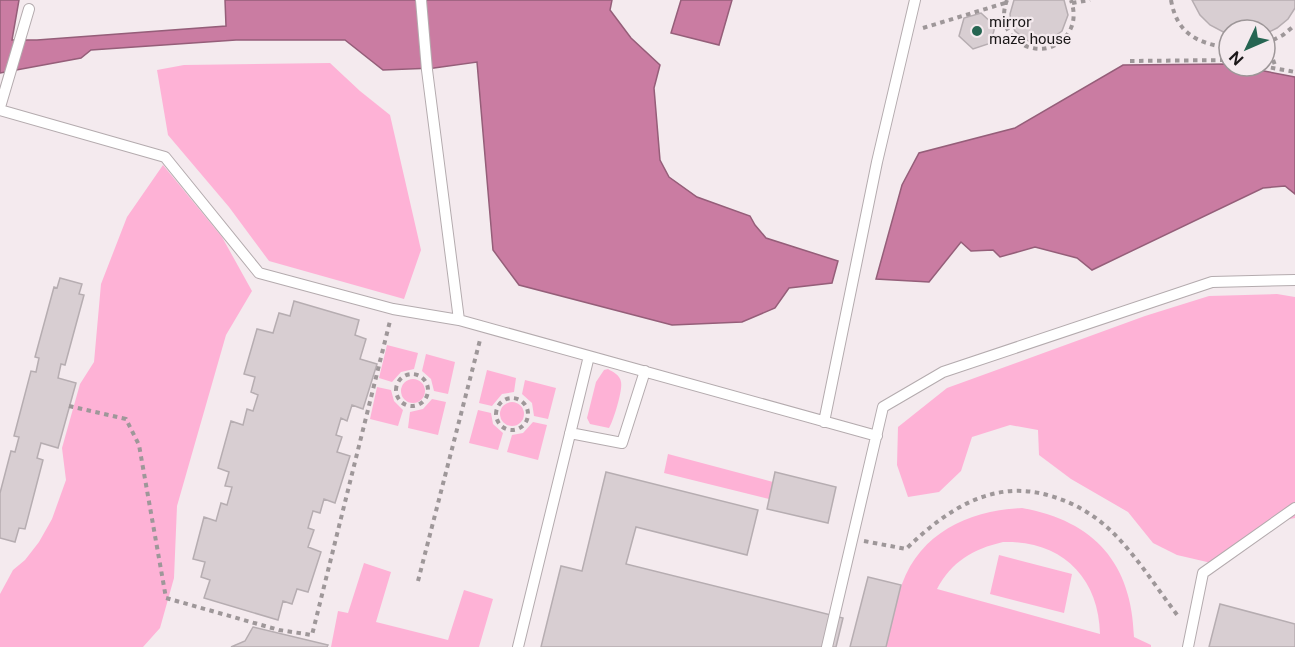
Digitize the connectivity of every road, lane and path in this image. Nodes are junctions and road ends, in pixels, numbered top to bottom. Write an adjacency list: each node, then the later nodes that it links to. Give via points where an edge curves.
1 (421, 0): 19 (lane)
2 (915, 0): 9 (lane)
3 (1090, 0): 6 (path)
4 (1171, 0): 11 (path, via 1180,27 1193,37)
5 (1006, 1): 6 (path, via 1005,24 1010,34 1018,42 1038,49 1067,35 1074,14); 9 (path)
6 (1071, 2)
7 (29, 9): 16 (lane)
8 (1295, 25): 10 (path)
9 (907, 33): 26 (lane)
10 (1277, 38)
11 (1217, 46)
12 (1217, 60): 13 (path)
13 (1130, 61)
14 (1277, 68): 15 (path)
15 (1295, 72)
16 (0, 108): 18 (lane, via 165,157 259,273)
17 (1295, 280): 28 (lane, via 1212,282 943,372 883,407)
18 (393, 309): 19 (lane); 24 (path, via 312,635 279,630 166,598 139,445 126,419)
19 (459, 320): 21 (lane)
20 (480, 338): 31 (path)
21 (589, 356): 22 (lane); 27 (lane)
22 (645, 371): 26 (lane); 27 (lane, via 621,443)
23 (396, 390): 23 (path, via 400,401 413,407 426,400 429,389 424,379 414,374 400,380)
24 (69, 406)
25 (496, 416): 25 (path, via 501,426 515,430 525,425 529,414 525,404 512,398 501,402)
26 (824, 422): 28 (lane)
27 (570, 433): 33 (lane)
28 (877, 436): 30 (lane)
29 (1295, 508): 32 (lane, via 1203,573)
30 (852, 538): 32 (path, via 906,549 954,510 982,496 1012,489 1033,490 1068,501 1095,517 1134,557); 34 (lane)
31 (418, 581)
32 (1191, 633): 35 (lane)
33 (518, 647)
34 (827, 647)
35 (1188, 647)

